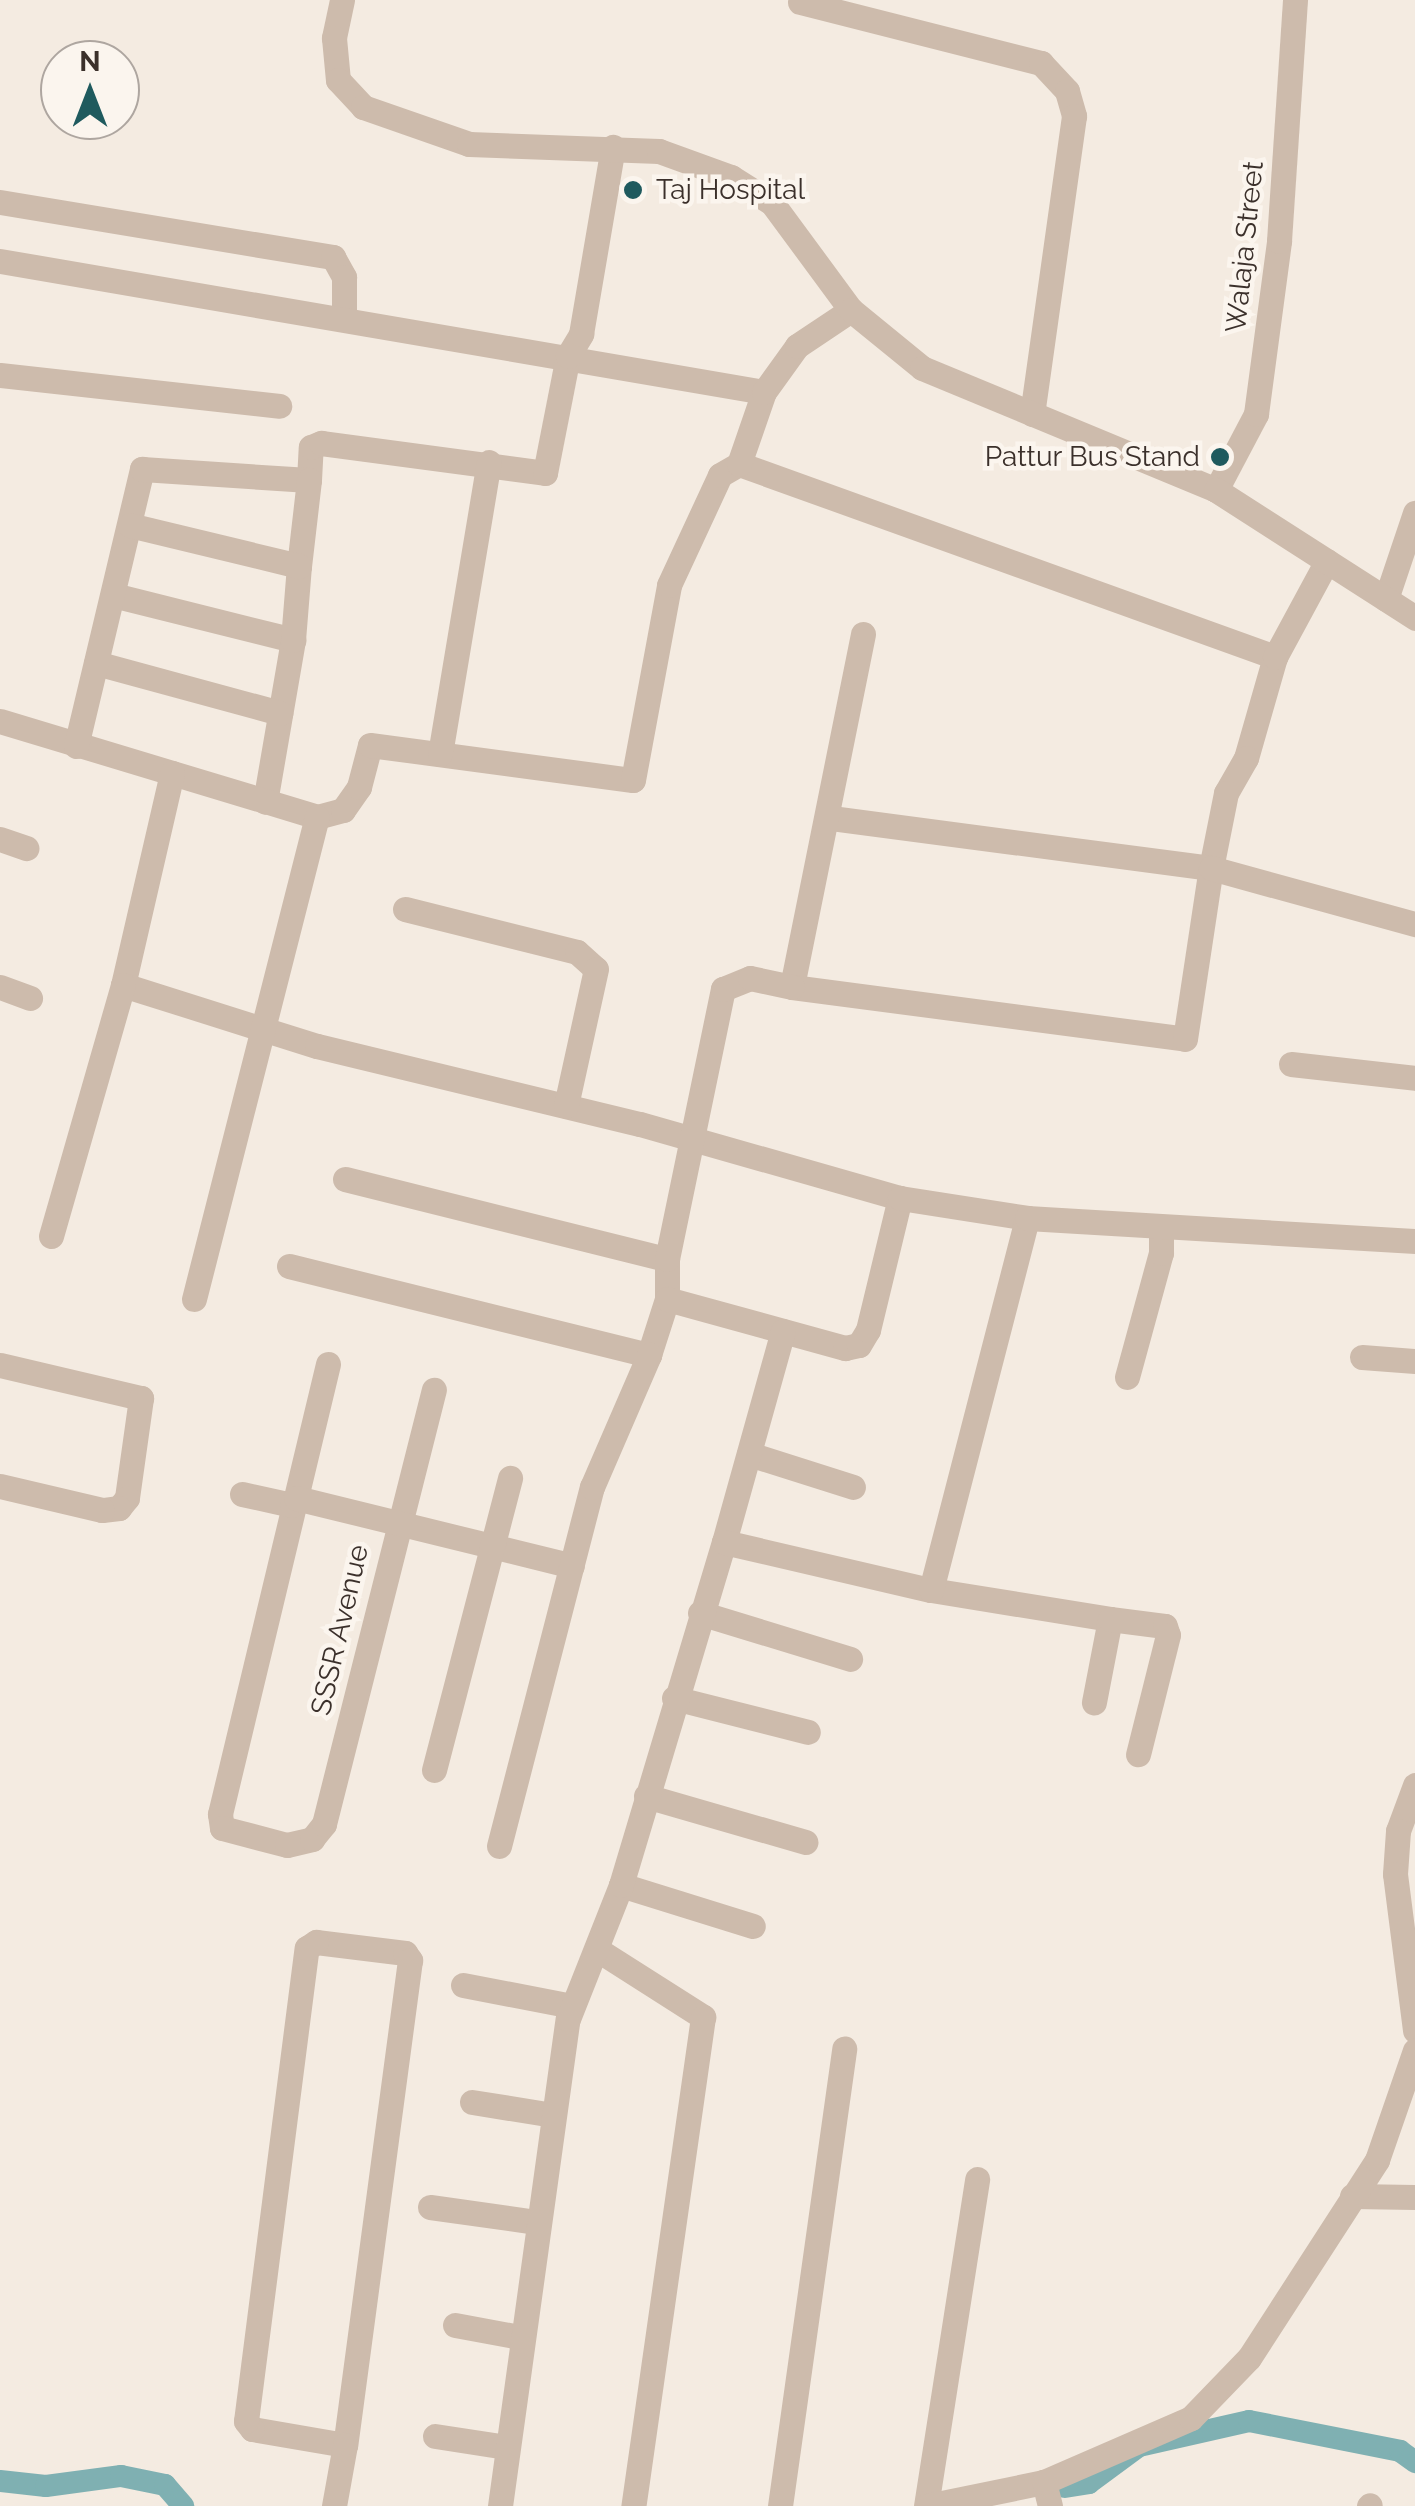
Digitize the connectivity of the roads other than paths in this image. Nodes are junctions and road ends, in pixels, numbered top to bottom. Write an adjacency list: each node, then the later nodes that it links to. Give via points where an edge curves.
1 (342, 0): 4 (street, via 334,38 338,80 363,107 469,144)
2 (1296, 0): 17 (street, Walaja Street, via 1279,241 1256,414)
3 (800, 2): 13 (street, via 1041,62 1068,91 1074,116)
4 (613, 147): 7 (street, via 658,151 731,177 772,203); 9 (street, via 581,334)
5 (0, 202): 8 (street, via 333,257 344,277)
6 (0, 260): 8 (street)
7 (851, 310): 11 (street, via 796,346); 13 (street, via 922,368)
8 (344, 316): 9 (street)
9 (568, 356): 11 (street); 14 (street, via 546,473)
10 (0, 375): 12 (street)
11 (764, 392): 15 (street)
12 (280, 406)
13 (1032, 414): 17 (street)
14 (489, 462): 16 (street, via 322,442 311,447); 32 (street)
15 (739, 464): 27 (street); 32 (street, via 720,475 669,586 633,780)
16 (308, 480): 19 (street, via 142,470); 21 (street)
17 (1216, 490): 20 (street)
18 (1415, 512): 23 (street)
19 (130, 525): 21 (street); 22 (street)
20 (1327, 561): 23 (street); 27 (street)
21 (299, 566): 26 (street)
22 (113, 594): 26 (street); 28 (street)
23 (1386, 599): 24 (street)
24 (1415, 618)
25 (863, 634): 36 (street)
26 (292, 640): 29 (street)
27 (1274, 656): 39 (street, via 1246,758 1226,793)
28 (96, 662): 29 (street); 31 (street)
29 (280, 713): 34 (street)
30 (0, 720): 31 (street)
31 (76, 746): 33 (street)
32 (440, 754): 35 (street, via 370,745 358,787 342,810)
33 (172, 773): 34 (street); 42 (street)
34 (265, 802): 35 (street)
35 (317, 817): 46 (street)
36 (829, 818): 39 (street); 43 (street)
37 (0, 839): 38 (street)
38 (26, 848)
39 (1211, 868): 41 (street); 43 (street, via 1185,1039)
40 (405, 909): 49 (street, via 577,952 596,968)
41 (1415, 924)
42 (123, 985): 46 (street); 55 (street)
43 (792, 986): 50 (street, via 750,978 723,989)
44 (0, 987): 45 (street)
45 (30, 998)
46 (265, 1030): 49 (street); 60 (street)
47 (1291, 1064): 48 (street)
48 (1415, 1078)
49 (566, 1106): 50 (street)
50 (687, 1138): 52 (street); 57 (street)
51 (345, 1179): 57 (street)
52 (900, 1198): 53 (street); 61 (street, via 859,1344 846,1348)
53 (1027, 1218): 54 (street); 79 (street)
54 (1162, 1227): 56 (street); 67 (street)
55 (51, 1236)
56 (1415, 1241)
57 (667, 1259): 59 (street)
58 (290, 1266): 62 (street)
59 (667, 1298): 61 (street); 62 (street)
60 (194, 1299)
61 (783, 1331): 69 (street)
62 (649, 1355): 78 (street, via 592,1488)
63 (1362, 1357): 64 (street)
64 (1415, 1360)
65 (328, 1364): 74 (street)
66 (0, 1365): 71 (street, via 141,1398 127,1498 119,1508 102,1510)
67 (1127, 1377)
68 (434, 1390): 75 (street, SSSR Avenue)
69 (749, 1454): 72 (street); 76 (street)
70 (510, 1478): 77 (street)
71 (0, 1486)
72 (853, 1488)
73 (242, 1494): 74 (street)
74 (292, 1506): 75 (street, via 296,1498); 75 (street, SSSR Avenue, via 221,1806 222,1828 287,1845 312,1839 324,1824)
75 (396, 1522): 77 (street)
76 (724, 1542): 79 (street); 80 (street)
77 (492, 1546): 78 (street); 87 (street)
78 (572, 1566): 91 (street)
79 (931, 1590): 81 (street)
80 (700, 1613): 82 (street); 83 (street)
81 (1110, 1619): 84 (street); 86 (street, via 1164,1626 1168,1635)
82 (850, 1659)
83 (674, 1698): 85 (street); 89 (street)
84 (1094, 1702)
85 (808, 1732)
86 (1138, 1754)
87 (434, 1770)
88 (1415, 1786): 95 (street, via 1398,1830 1395,1874)
89 (646, 1796): 90 (street); 92 (street)
90 (805, 1842)
91 (499, 1846)
92 (622, 1885): 93 (street); 94 (street)
93 (753, 1926)
94 (598, 1950): 97 (street); 117 (street, via 703,2017)
95 (1409, 1953): 98 (street)
96 (462, 1985): 97 (street)
97 (572, 2006): 103 (street)
98 (1415, 2032)
99 (844, 2048): 118 (street)
100 (1415, 2050): 101 (street)
101 (1412, 2080): 105 (street, via 1377,2160)
102 (472, 2102): 103 (street)
103 (554, 2115): 108 (street)
104 (977, 2179): 119 (street)
105 (1352, 2196): 106 (street); 114 (street, via 1248,2358 1191,2418)
106 (1415, 2197)
107 (430, 2207): 108 (street)
108 (538, 2222): 110 (street)
109 (455, 2326): 110 (street)
110 (520, 2337): 113 (street)
111 (435, 2436): 113 (street)
112 (345, 2444): 112 (street, via 252,2429 246,2420 307,1948 316,1942 405,1952 410,1960); 115 (street)
113 (507, 2447): 116 (street)
114 (1047, 2494): 119 (street)
115 (334, 2506)
116 (500, 2506)
117 (633, 2506)
118 (780, 2506)
119 (926, 2506)

